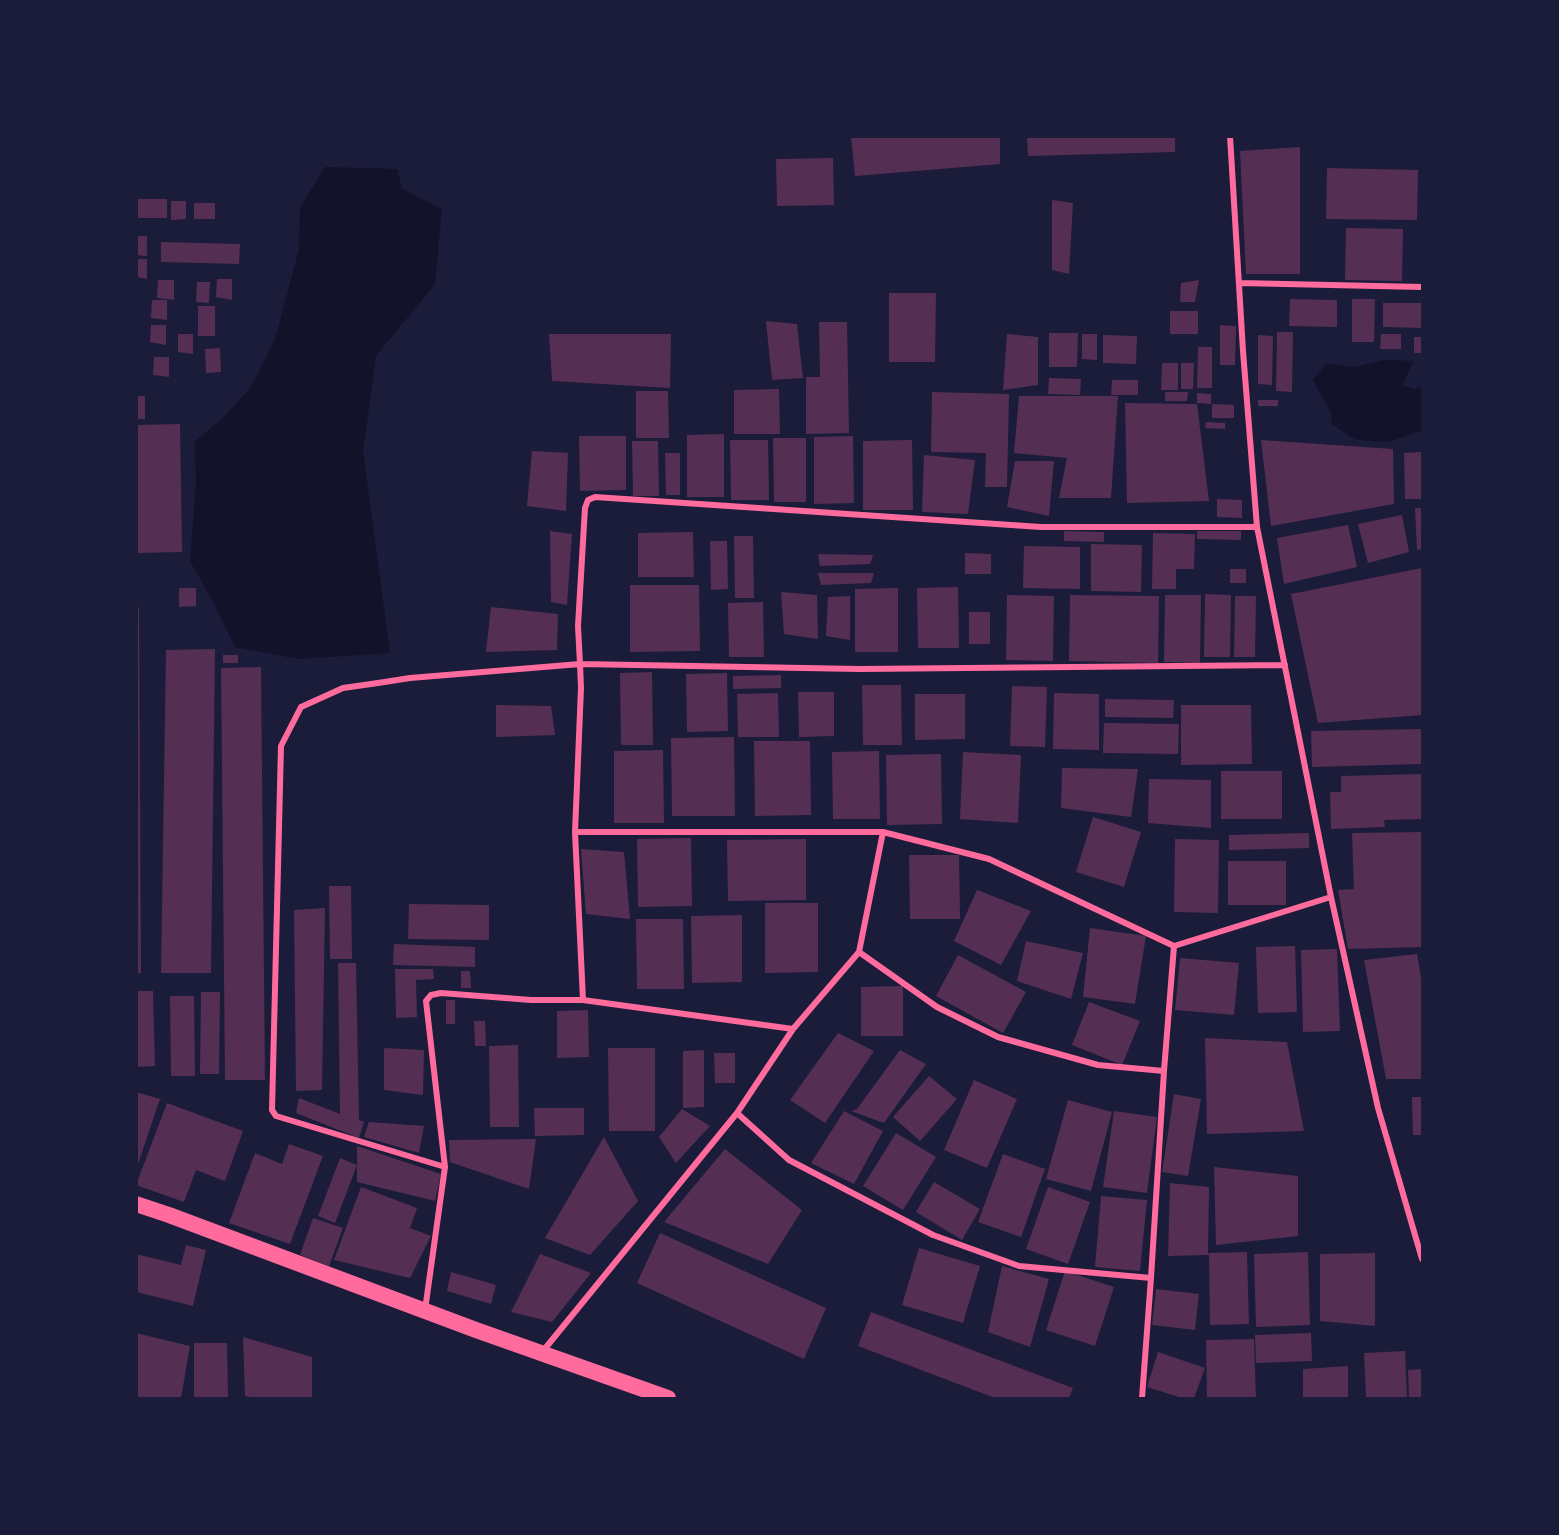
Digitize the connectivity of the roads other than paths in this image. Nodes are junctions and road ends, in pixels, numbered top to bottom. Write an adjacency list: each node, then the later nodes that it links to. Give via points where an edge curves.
1 (1230, 136): 2 (street)
2 (1239, 283): 3 (street); 4 (street)
3 (1422, 287)
4 (1257, 527): 5 (street, via 1041,527 595,498 588,500 585,508 578,626); 6 (street)
5 (580, 664): 6 (street, via 860,669); 8 (street); 16 (street, via 410,678 343,688 301,707 281,746 272,1110 276,1116)
6 (1285, 665): 9 (street)
7 (884, 831): 8 (street); 10 (street, via 989,859); 11 (street)
8 (575, 832): 12 (street)
9 (1331, 897): 10 (street); 18 (street, via 1378,1108)
10 (1174, 946): 14 (street)
11 (859, 952): 13 (street); 14 (street, via 937,1006 998,1037 1098,1065)
12 (583, 1000): 13 (street); 16 (street, via 430,995 426,1001)
13 (793, 1029): 15 (street)
14 (1164, 1071): 19 (street)
15 (737, 1113): 19 (street, via 789,1160 933,1235 1019,1266); 21 (street)
16 (445, 1167): 20 (street)
17 (136, 1204): 20 (highway)
18 (1422, 1259)
19 (1151, 1278): 23 (street)
20 (425, 1312): 21 (highway)
21 (542, 1353): 22 (highway)
22 (668, 1398)
23 (1142, 1398)

